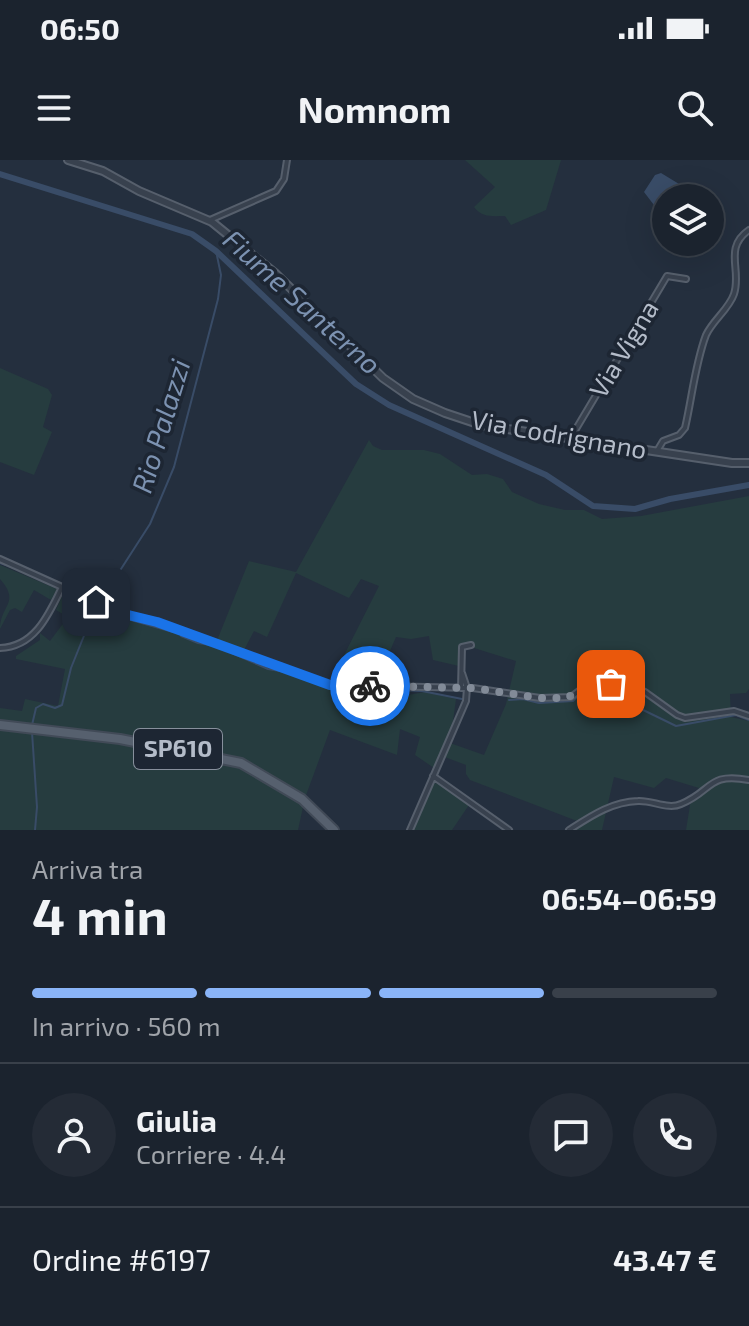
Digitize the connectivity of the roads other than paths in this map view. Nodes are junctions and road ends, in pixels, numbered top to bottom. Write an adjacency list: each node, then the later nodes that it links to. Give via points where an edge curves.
1 (68, 160): 3 (street, Via Codrignano)
2 (287, 160): 3 (street, via 276,191)
3 (208, 221): 6 (street, Via Codrignano, via 276,274 383,378 413,399 481,425)
4 (749, 230): 7 (street, via 734,251 734,295 704,341 684,431 663,441)
5 (686, 279): 6 (street, Via Vigna, via 667,276)
6 (570, 439): 7 (street, Via Codrignano)
7 (657, 452): 8 (street, Via Codrignano)
8 (749, 463)
9 (0, 559): 10 (street)
10 (61, 589): 12 (street, via 32,635); 13 (street, via 330,685)
11 (471, 645): 13 (street, via 462,647)
12 (0, 648)
13 (464, 688): 14 (street, via 567,698 587,685 628,685 685,718 734,711); 16 (street, via 466,701)
14 (749, 716)
15 (0, 725): 18 (main road, SP610, via 120,739 241,763 302,799)
16 (433, 776): 19 (street); 20 (street)
17 (749, 780): 21 (street, via 722,778 670,806 641,800 619,803)
18 (334, 830)
19 (410, 830)
20 (509, 830)
21 (569, 830)

